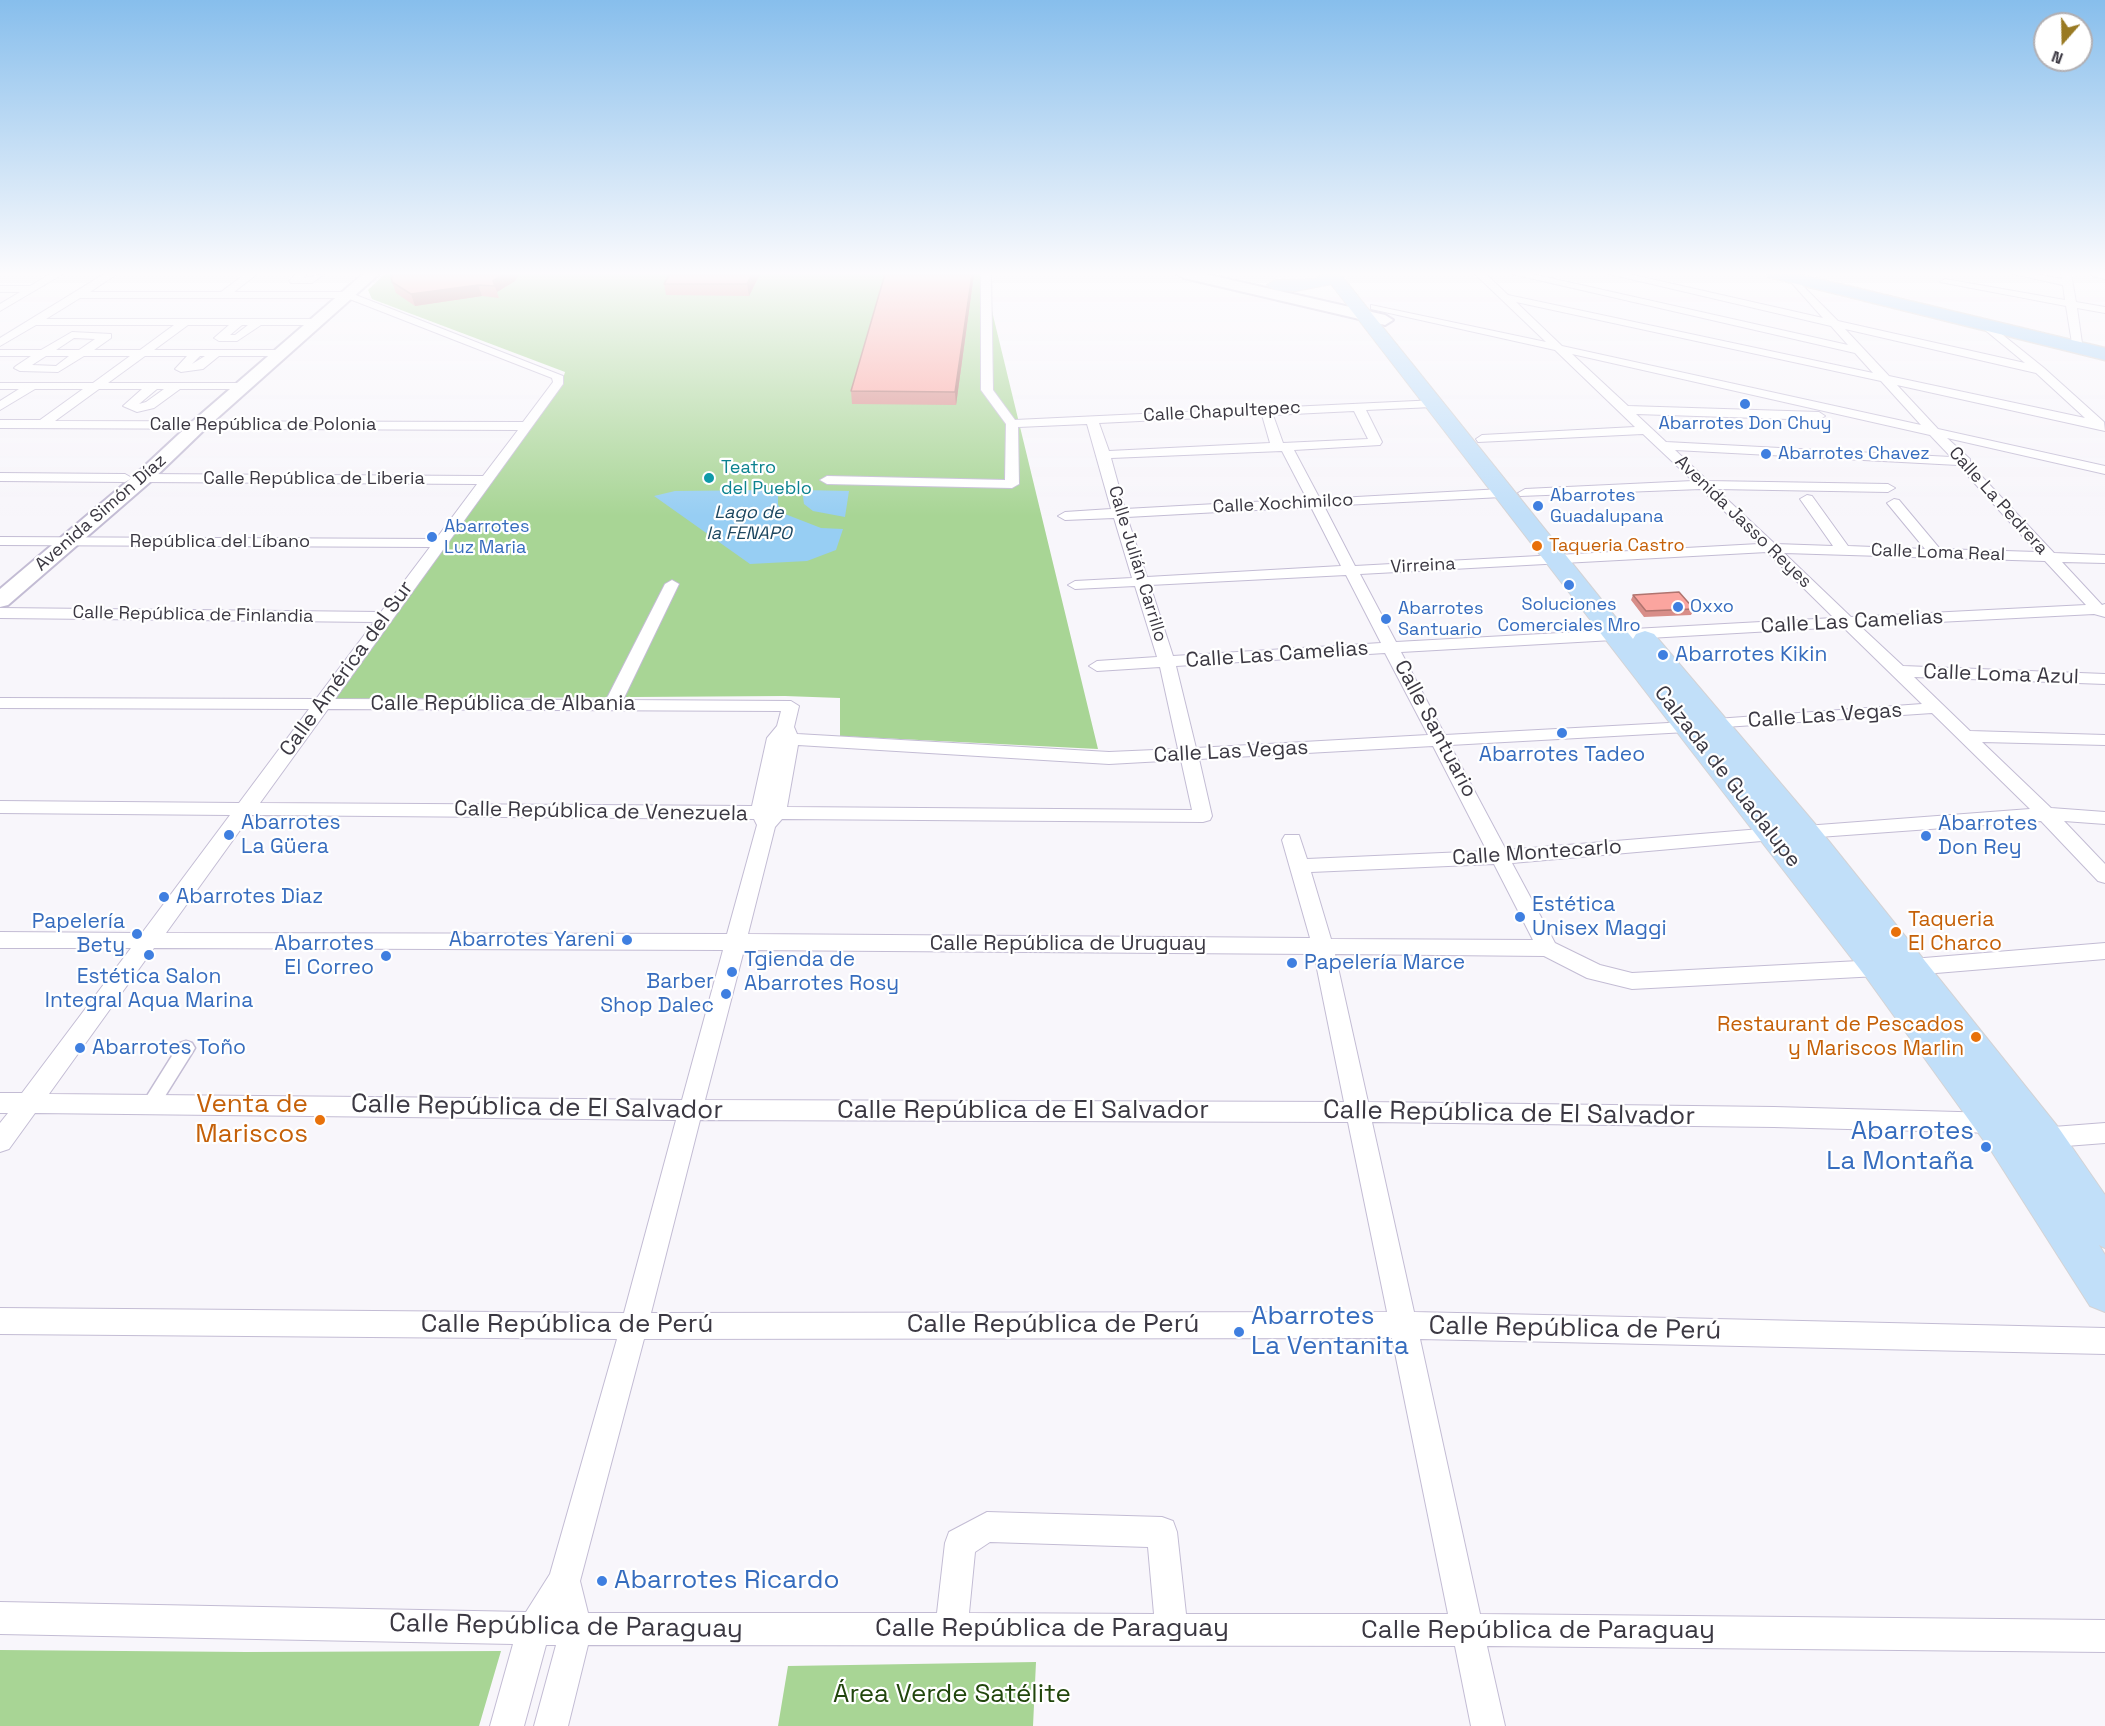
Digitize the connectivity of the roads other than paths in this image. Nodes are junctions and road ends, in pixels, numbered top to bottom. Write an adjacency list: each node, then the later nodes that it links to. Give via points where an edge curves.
1 (41, 355): 2 (street, via 20,368 58,369)
2 (81, 355)
3 (141, 355): 23 (street)
4 (195, 355): 5 (street, via 181,369 199,367)
5 (214, 355)
6 (279, 355): 26 (main road, Avenida Simón Díaz)
7 (502, 355): 38 (street, Calle América del Sur, via 557,376 558,382)
8 (987, 355): 36 (street, via 987,390)
9 (1402, 355): 27 (main road, Calzada de Guadalupe)
10 (1404, 355): 42 (main road, Calzada de Guadalupe)
11 (1555, 355): 18 (street)
12 (1565, 355): 18 (street, Avenida Jasso Reyes)
13 (1582, 355): 41 (street)
14 (1764, 355): 20 (street)
15 (1863, 355): 20 (street, Calle La Pedrera)
16 (1971, 355): 19 (street)
17 (2021, 355): 19 (street)
18 (1570, 359): 31 (street, Avenida Jasso Reyes); 32 (street)
19 (2040, 370): 39 (street)
20 (1888, 382): 39 (street); 41 (street, Calle La Pedrera)
21 (0, 386): 22 (street)
22 (33, 386): 23 (street); 28 (street)
23 (98, 386): 24 (street); 34 (street)
24 (154, 386): 25 (street); 25 (street, via 129,406 150,405)
25 (177, 386): 26 (street)
26 (244, 386): 37 (main road, Avenida Simón Díaz)
27 (1432, 403): 29 (street, Calle Chapultepec); 55 (main road, Calzada de Guadalupe)
28 (0, 406)
29 (1358, 406): 30 (street, Calle Chapultepec); 44 (street, Calle Chapultepec, via 1376,442)
30 (1266, 410): 33 (street, Calle Chapultepec); 44 (street, Calle Santuario)
31 (1627, 410): 32 (street); 40 (street, Avenida Jasso Reyes)
32 (1822, 416): 41 (street)
33 (1090, 419): 36 (street, Calle Chapultepec); 45 (street, Calle Julián Carrillo)
34 (44, 423): 35 (street, Calle República de Polonia); 37 (street, Calle República de Polonia)
35 (0, 424)
36 (1012, 424): 52 (street, via 1012,484)
37 (199, 425): 38 (street, Calle República de Polonia); 49 (main road, Avenida Simón Díaz)
38 (526, 426): 51 (street, Calle América del Sur)
39 (2103, 427)
40 (1647, 430): 42 (street); 43 (street, Avenida Jasso Reyes)
41 (1942, 438): 46 (street, Calle La Pedrera); 47 (street); 50 (street)
42 (1482, 440): 55 (main road, Calzada de Guadalupe)
43 (1665, 446): 46 (street); 53 (street, Avenida Jasso Reyes)
44 (1283, 448): 45 (street, Calle Chapultepec); 57 (street, Calle Santuario)
45 (1104, 455): 59 (street, Calle Julián Carrillo)
46 (1965, 462): 67 (street, Calle La Pedrera)
47 (2105, 470)
48 (0, 477): 49 (street, Calle República de Liberia)
49 (134, 478): 51 (street, Calle República de Liberia); 62 (main road, Avenida Simón Díaz)
50 (2105, 479)
51 (486, 480): 63 (street, Calle América del Sur)
52 (827, 480)
53 (1703, 485): 54 (street, Calle Xochimilco); 55 (street, Calle Xochimilco); 64 (street, Avenida Jasso Reyes)
54 (1888, 488)
55 (1513, 493): 57 (street, Calle Xochimilco); 68 (main road, Calzada de Guadalupe)
56 (1807, 499): 65 (street, Calle Loma Real)
57 (1316, 502): 59 (street, Calle Xochimilco); 70 (street, Calle Santuario)
58 (1894, 503): 66 (street)
59 (1119, 513): 60 (street, Calle Xochimilco); 71 (street, Calle Julián Carrillo)
60 (1065, 516)
61 (0, 541): 62 (street, República del Líbano)
62 (59, 541): 63 (street, República del Líbano); 72 (main road, Avenida Simón Díaz); 75 (main road, Avenida Simón Díaz)
63 (439, 543): 78 (street, Calle América del Sur)
64 (1771, 548): 65 (street, Calle Loma Real); 68 (street, Virreina); 79 (street, Avenida Jasso Reyes)
65 (1844, 551): 66 (street, Calle Loma Real)
66 (1935, 553): 67 (street, Calle Loma Real)
67 (2047, 557): 69 (street, Calle Loma Real); 76 (street, Calle La Pedrera)
68 (1569, 558): 70 (street, Virreina); 80 (main road, Calzada de Guadalupe)
69 (2105, 560)
70 (1351, 570): 71 (street, Virreina); 81 (street, Calle Santuario)
71 (1140, 582): 74 (street, Virreina); 82 (street, Calle Julián Carrillo)
72 (0, 583)
73 (672, 584): 88 (street)
74 (1075, 585)
75 (0, 600)
76 (2102, 611): 79 (street, Calle Las Camelias)
77 (0, 613): 78 (street, Calle República de Finlandia)
78 (385, 617): 87 (street, Calle América del Sur)
79 (1847, 623): 80 (street, Calle Las Camelias); 84 (street, Avenida Jasso Reyes)
80 (1627, 633): 81 (street, Calle Las Camelias); 90 (main road, Calzada de Guadalupe)
81 (1392, 648): 82 (street, Calle Las Camelias); 94 (street, Calle Santuario)
82 (1167, 662): 83 (street, Calle Las Camelias); 95 (street, Calle Julián Carrillo)
83 (1097, 666)
84 (1897, 671): 85 (street, Calle Loma Azul); 89 (street, Avenida Jasso Reyes)
85 (2105, 679)
86 (0, 703): 87 (street, Calle República de Albania)
87 (322, 704): 88 (street, Calle República de Albania); 97 (street, Calle América del Sur)
88 (613, 704): 91 (street, Calle República de Albania, via 791,706)
89 (1935, 708): 90 (street, Calle Las Vegas); 92 (street, Avenida Jasso Reyes)
90 (1701, 725): 94 (street, Calle Las Vegas); 102 (main road, Calzada de Guadalupe); 103 (main road, Calzada de Guadalupe)
91 (784, 734): 95 (street, Calle Las Vegas, via 1109,758); 100 (street)
92 (1963, 736): 93 (street); 98 (street, Avenida Jasso Reyes)
93 (2105, 740)
94 (1441, 741): 95 (street, Calle Las Vegas); 105 (street, Calle Santuario)
95 (1190, 754): 99 (street, Calle Julián Carrillo)
96 (0, 807): 97 (street, Calle República de Venezuela)
97 (245, 809): 100 (street, Calle República de Venezuela); 109 (street, Calle América del Sur)
98 (2046, 814): 101 (street); 102 (street); 107 (street, Avenida Jasso Reyes)
99 (1203, 816): 100 (street, Calle República de Venezuela)
100 (767, 817): 110 (street)
101 (2105, 818)
102 (1805, 832): 114 (main road, Calzada de Guadalupe)
103 (1773, 834): 105 (street, Calle Montecarlo); 115 (main road, Calzada de Guadalupe)
104 (1292, 840): 106 (street)
105 (1501, 857): 106 (street, Calle Montecarlo); 112 (street, Calle Santuario)
106 (1301, 866): 111 (street)
107 (2105, 876)
108 (0, 940): 109 (street, Calle República de Uruguay)
109 (148, 940): 110 (street, Calle República de Uruguay); 117 (street, Calle América del Sur)
110 (734, 942): 111 (street, Calle República de Uruguay); 120 (street)
111 (1323, 946): 112 (street, Calle República de Uruguay); 121 (street)
112 (1547, 948): 115 (street, Calle República de Uruguay, via 1594,972 1632,981)
113 (2105, 951): 114 (street)
114 (1912, 967): 124 (main road, Calzada de Guadalupe)
115 (1878, 968): 122 (main road, Calzada de Guadalupe)
116 (186, 1048): 119 (street)
117 (29, 1102): 118 (street, Calle República de El Salvador); 119 (street, Calle República de El Salvador); 125 (street, Calle América del Sur)
118 (0, 1103)
119 (151, 1104): 120 (street, Calle República de El Salvador)
120 (690, 1110): 121 (street, Calle República de El Salvador); 130 (street)
121 (1359, 1112): 122 (street, Calle República de El Salvador); 129 (street)
122 (1992, 1122): 124 (street, Calle República de El Salvador); 127 (main road, Calzada de Guadalupe)
123 (2105, 1133): 124 (street)
124 (2044, 1139): 126 (main road, Calzada de Guadalupe)
125 (0, 1142)
126 (2105, 1229)
127 (2105, 1292)
128 (0, 1321): 130 (street, Calle República de Perú)
129 (1402, 1325): 130 (street, Calle República de Perú); 131 (street, Calle República de Perú); 138 (street)
130 (634, 1326): 132 (street)
131 (2105, 1341)
132 (564, 1581): 134 (street); 135 (street)
133 (0, 1618): 134 (street, Calle República de Paraguay)
134 (534, 1628): 135 (street, Calle República de Paraguay); 140 (street)
135 (576, 1629): 136 (street, Calle República de Paraguay); 141 (street)
136 (952, 1629): 137 (street, Calle República de Paraguay); 137 (street, via 960,1544 987,1527 1162,1532)
137 (1171, 1629): 138 (street, Calle República de Paraguay)
138 (1466, 1630): 139 (street, Calle República de Paraguay); 142 (street)
139 (2105, 1636)
140 (507, 1726)
141 (551, 1726)
142 (1488, 1726)

